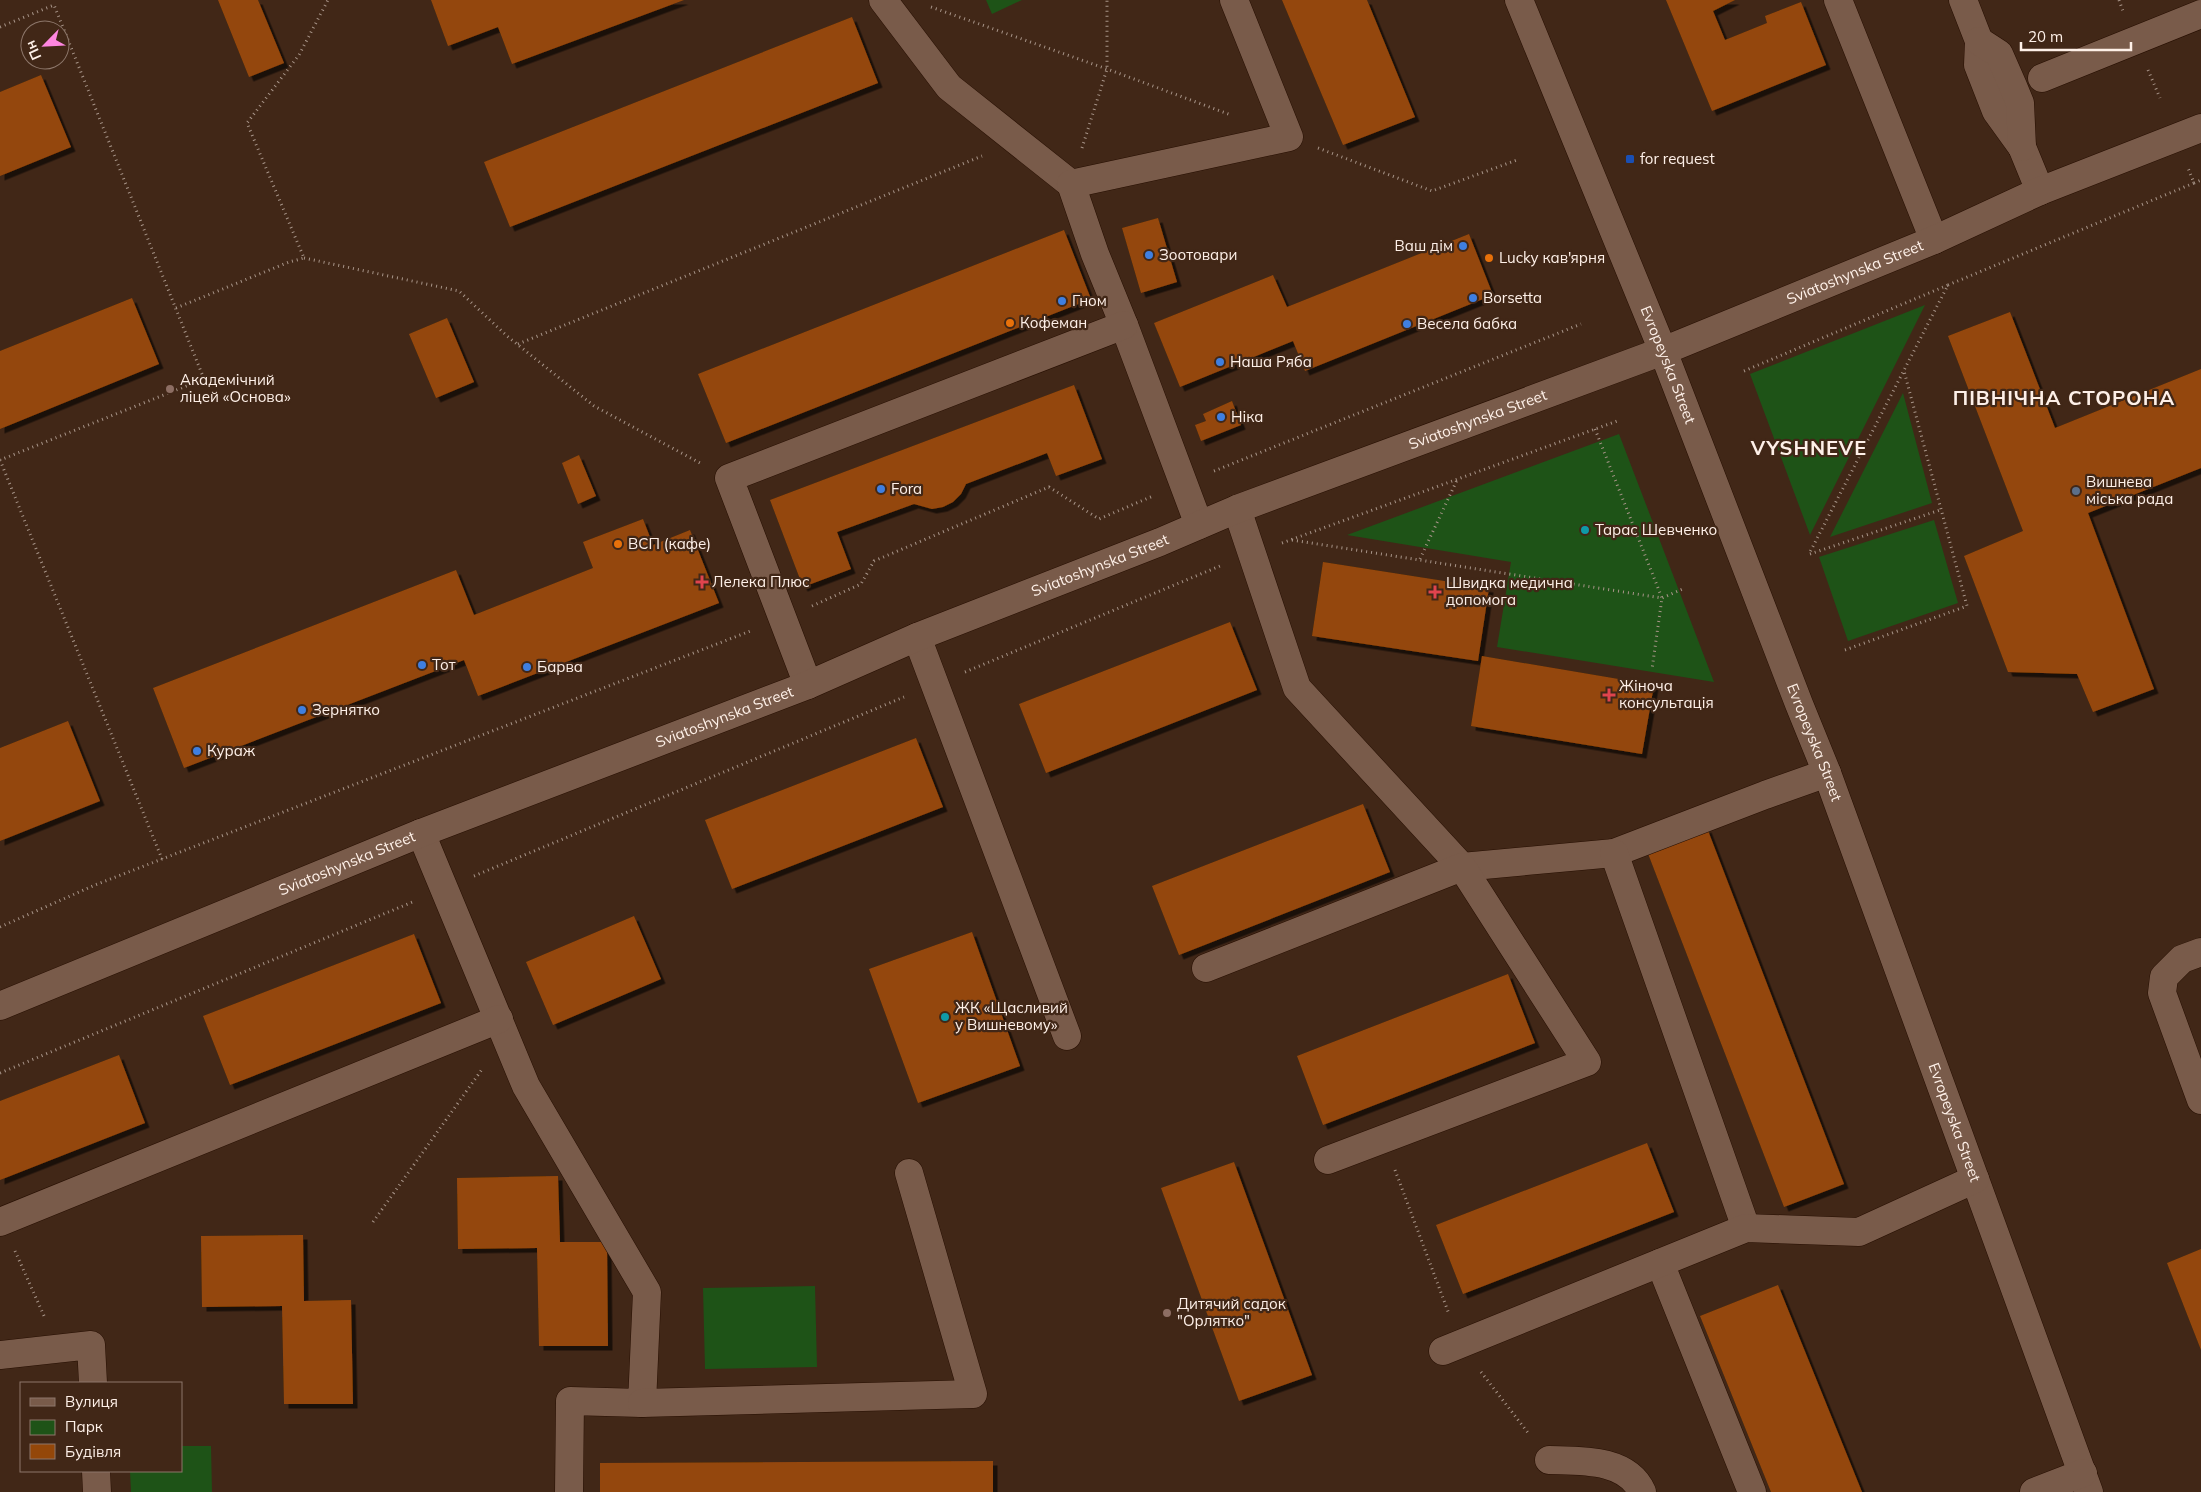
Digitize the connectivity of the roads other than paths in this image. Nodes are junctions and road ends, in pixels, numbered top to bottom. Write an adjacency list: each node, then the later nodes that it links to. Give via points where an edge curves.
1 (883, 0): 9 (street, via 949,87)
2 (1234, 0): 9 (street, via 1289,137)
3 (1519, 0): 13 (street, Evropeyska Street)
4 (1838, 0): 11 (street)
5 (1966, 1): 10 (street, via 1978,41 1978,65 1996,111 2022,147)
6 (2201, 14): 7 (street)
7 (2042, 78)
8 (2201, 128): 10 (street, Sviatoshynska Street)
9 (1071, 184): 12 (street, via 1094,254)
10 (2040, 191): 11 (street, Sviatoshynska Street)
11 (1934, 240): 13 (street, Sviatoshynska Street)
12 (1124, 325): 15 (street); 17 (street, via 729,478)
13 (1662, 351): 14 (street, Sviatoshynska Street); 18 (street, Evropeyska Street)
14 (1237, 509): 15 (street, Sviatoshynska Street); 21 (street, via 1297,688)
15 (1199, 526): 16 (street, Sviatoshynska Street)
16 (917, 637): 17 (street, Sviatoshynska Street); 26 (street)
17 (808, 685): 19 (street, Sviatoshynska Street)
18 (1827, 773): 20 (street); 30 (street, Evropeyska Street)
19 (421, 833): 24 (street, Sviatoshynska Street); 25 (street)
20 (1614, 853): 21 (street); 31 (street)
21 (1462, 867): 23 (street); 28 (street, via 1587,1062)
22 (2201, 952): 27 (street, via 2182,960 2164,977 2162,993)
23 (1206, 968)
24 (0, 1006)
25 (502, 1027): 32 (street); 37 (street, via 526,1086 647,1292)
26 (1067, 1036)
27 (2201, 1100)
28 (1328, 1160)
29 (909, 1173): 37 (street, via 973,1394)
30 (1975, 1179): 31 (street, via 1859,1232); 40 (street, Evropeyska Street)
31 (1746, 1228): 33 (street)
32 (6, 1233)
33 (1660, 1263): 34 (street); 44 (street)
34 (1451, 1347)
35 (0, 1355): 36 (street, via 91,1345)
36 (92, 1382)
37 (642, 1402): 42 (street, via 570,1401)
38 (1549, 1460): 43 (street, via 1614,1467 1638,1484)
39 (96, 1472): 41 (street)
40 (2086, 1482): 45 (street)
41 (97, 1492)
42 (569, 1492)
43 (1642, 1492)
44 (1752, 1492)
45 (2034, 1492)

